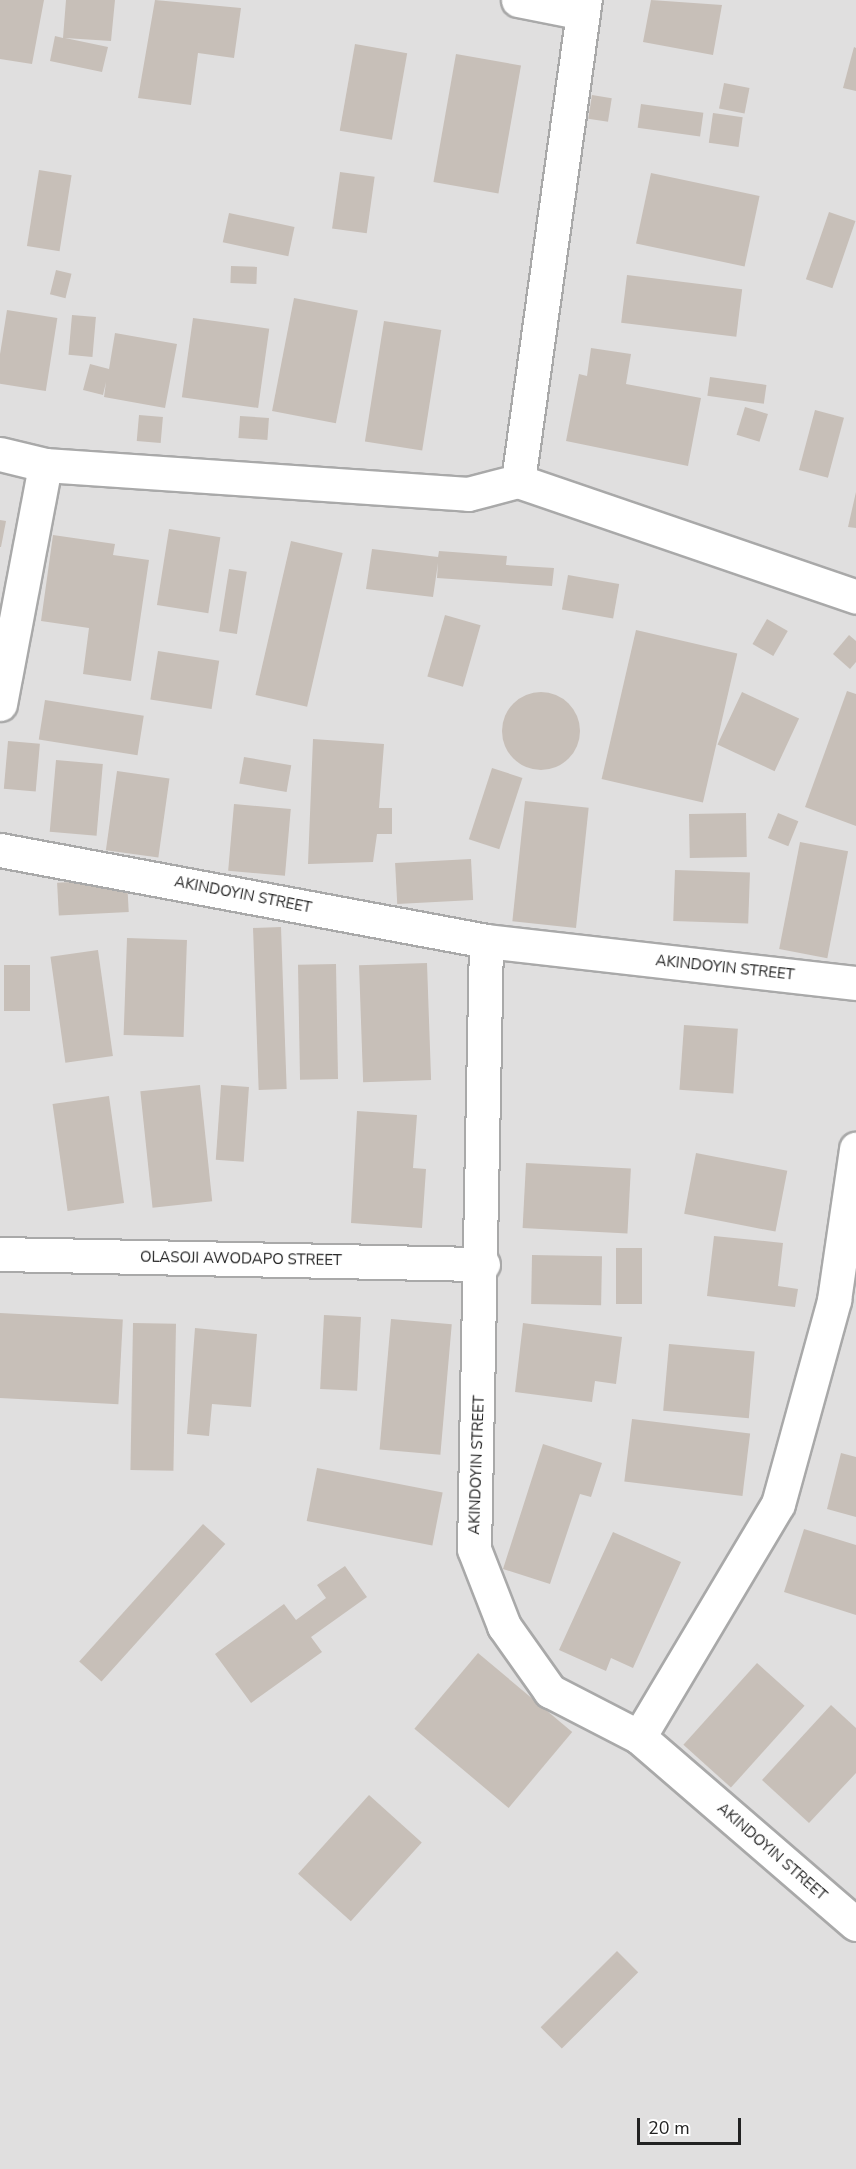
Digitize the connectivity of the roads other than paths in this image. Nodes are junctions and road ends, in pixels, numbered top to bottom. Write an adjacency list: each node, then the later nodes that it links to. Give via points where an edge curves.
1 (518, 0): 2 (street)
2 (584, 6): 5 (street)
3 (0, 454): 4 (street)
4 (45, 465): 5 (street, via 468,494); 7 (street)
5 (518, 481): 6 (street)
6 (856, 597)
7 (0, 704)
8 (0, 850): 9 (street, AKINDOYIN STREET)
9 (486, 941): 10 (street, AKINDOYIN STREET); 13 (street, AKINDOYIN STREET)
10 (856, 983)
11 (856, 1149): 14 (street)
12 (0, 1254): 13 (street, OLASOJI AWODAPO STREET)
13 (483, 1264): 15 (street, AKINDOYIN STREET, via 474,1549 504,1626 550,1690)
14 (845, 1304): 15 (street, via 778,1504)
15 (639, 1737): 16 (street, AKINDOYIN STREET)
16 (856, 1924)

